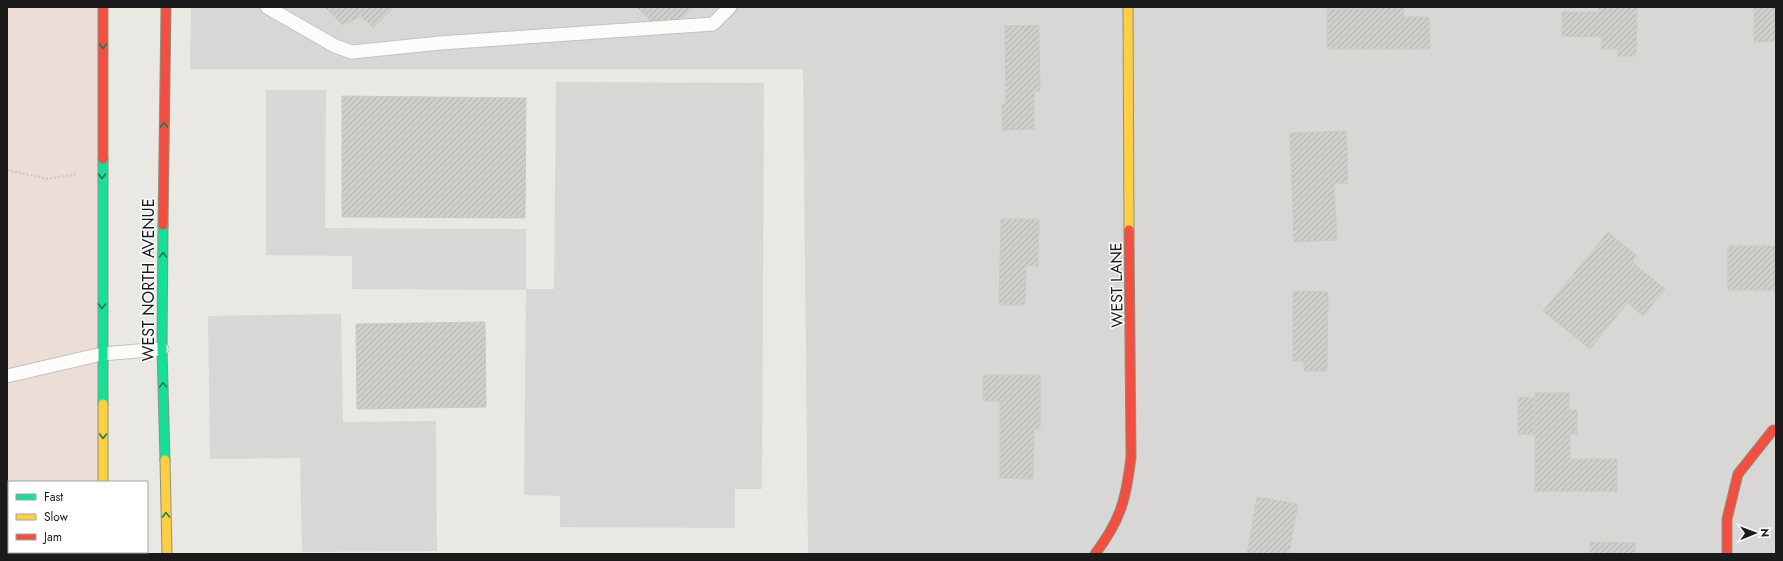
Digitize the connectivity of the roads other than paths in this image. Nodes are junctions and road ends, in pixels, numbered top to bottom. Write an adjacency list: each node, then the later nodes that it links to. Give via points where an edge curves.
1 (103, 7): 7 (main road, one-way to 7)
2 (166, 7): 6 (main road, WEST NORTH AVENUE, one-way to 2)
3 (267, 7): 4 (lane, via 335,46 352,52 440,43 713,24)
4 (730, 7)
5 (1128, 7): 12 (main road, WEST LANE, via 1131,457 1127,493 1121,516 1112,533)
6 (162, 349): 7 (lane); 11 (main road, WEST NORTH AVENUE, one-way to 6)
7 (102, 354): 8 (lane); 10 (main road, one-way to 10)
8 (7, 376)
9 (1773, 430): 13 (main road, via 1738,474 1727,518)
10 (103, 481)
11 (167, 554)
12 (1095, 554)
13 (1727, 554)

